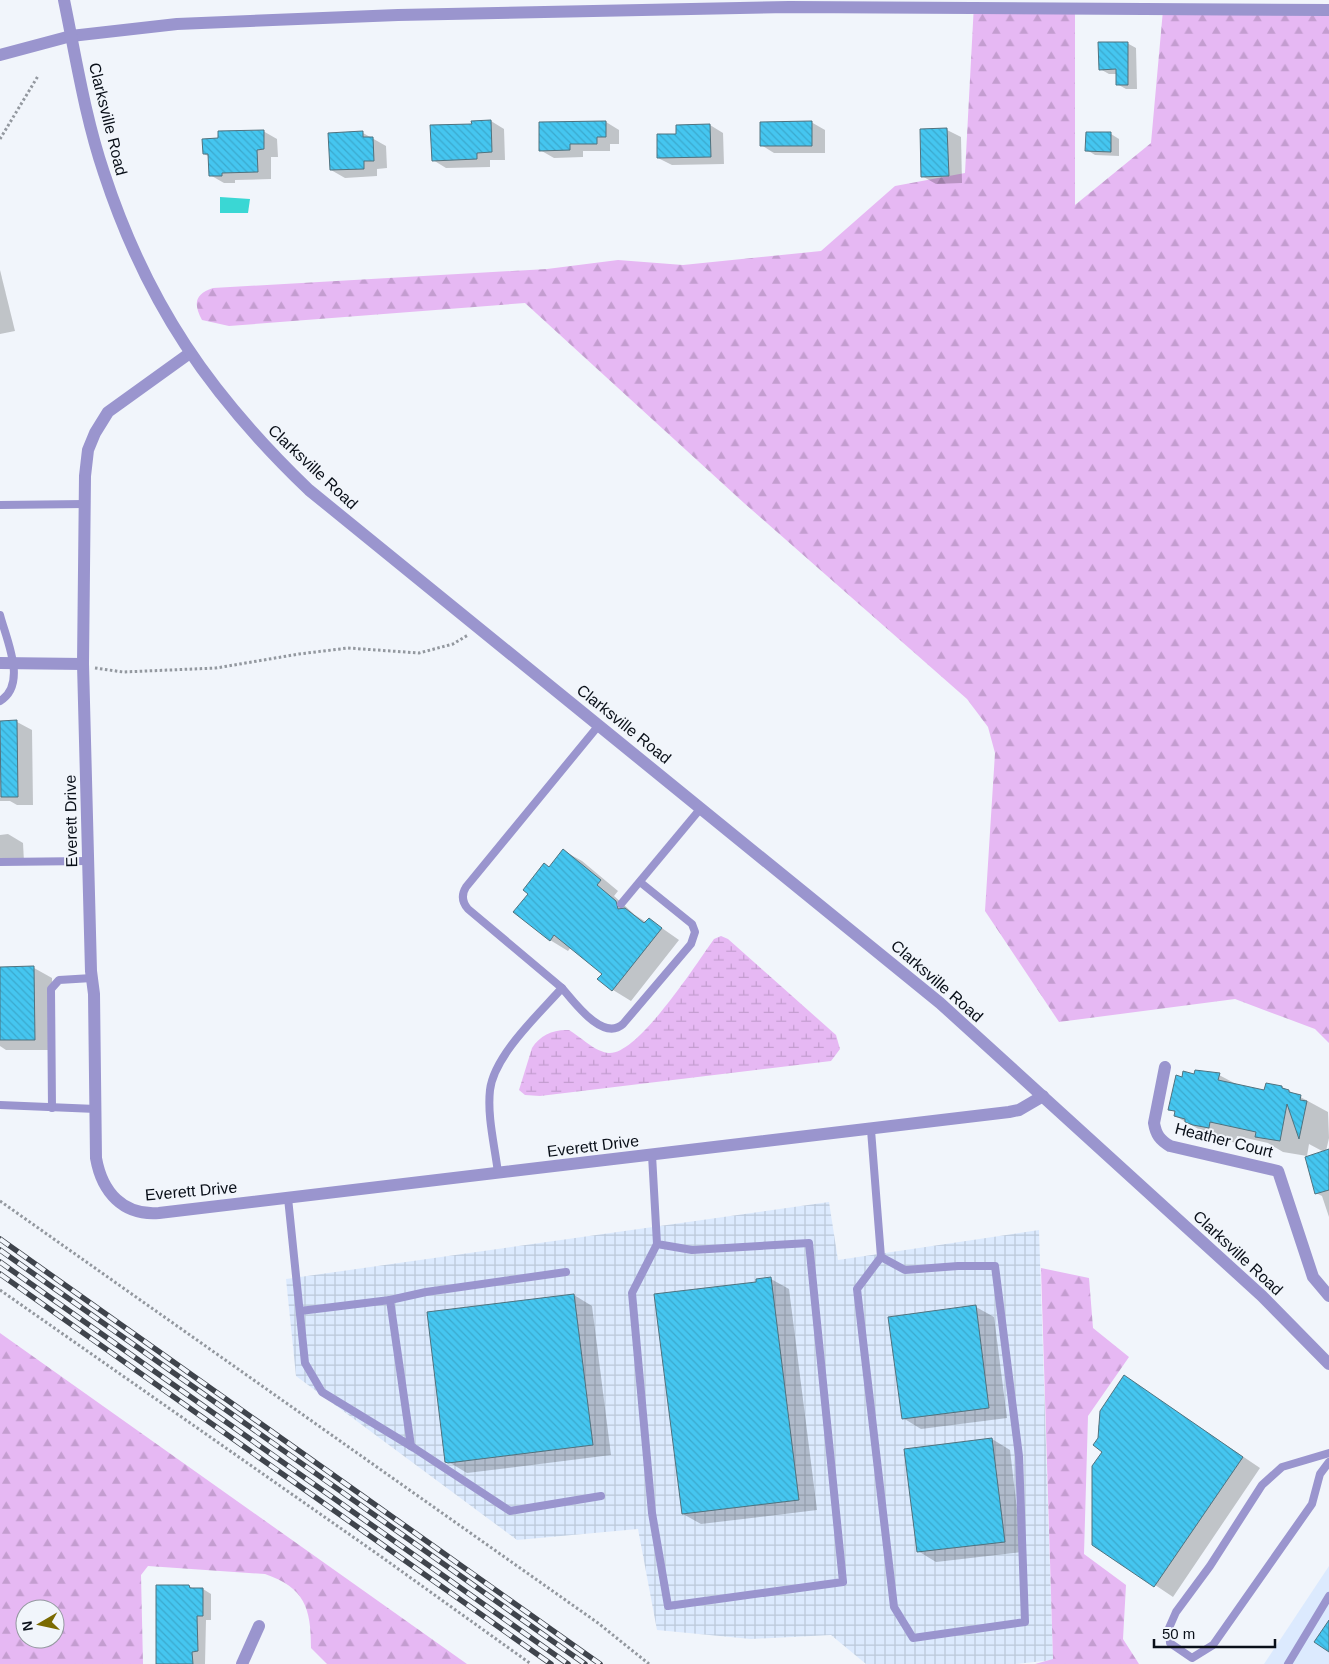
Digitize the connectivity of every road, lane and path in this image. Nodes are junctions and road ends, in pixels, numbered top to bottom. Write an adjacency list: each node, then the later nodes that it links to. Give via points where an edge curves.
1 (64, 0): 5 (street, Clarksville Road)
2 (939, 4): 3 (street); 5 (street, via 398,15 177,24)
3 (1086, 4): 4 (street)
4 (1329, 10)
5 (71, 36): 6 (street); 9 (street, Clarksville Road, via 90,122 121,220 141,267)
6 (0, 54)
7 (38, 76): 8 (path)
8 (0, 139)
9 (190, 353): 10 (street, Everett Drive, via 119,403 101,422 88,450); 13 (street, Clarksville Road, via 235,414 309,490)
10 (85, 504): 11 (lane); 16 (street, Everett Drive)
11 (0, 505)
12 (0, 615): 15 (lane)
13 (478, 627): 16 (path, via 453,644 419,653 348,648 216,668 124,672); 18 (street, Clarksville Road)
14 (0, 663): 15 (street)
15 (14, 663): 16 (street); 17 (lane, via 9,693)
16 (84, 665): 20 (street, Everett Drive)
17 (0, 701)
18 (599, 725): 19 (street, Clarksville Road); 25 (lane, via 463,894 463,902 468,909)
19 (701, 808): 22 (lane); 27 (street, Clarksville Road, via 940,1003)
20 (88, 861): 21 (lane); 24 (street, Everett Drive)
21 (0, 862)
22 (640, 882): 23 (lane); 25 (lane, via 692,924 695,936 691,944 617,1028 602,1026)
23 (621, 904)
24 (92, 978): 29 (lane, via 59,980 51,988); 30 (street, Everett Drive)
25 (562, 988): 33 (lane, via 502,1059 492,1082 490,1107)
26 (1165, 1067): 40 (street, Heather Court, via 1154,1123 1159,1137 1170,1146 1278,1171 1313,1277)
27 (1043, 1096): 31 (street, Everett Drive, via 1010,1112); 43 (street, Clarksville Road, via 1262,1296)
28 (0, 1104): 29 (lane)
29 (52, 1108): 30 (lane)
30 (96, 1109): 34 (street, Everett Drive, via 96,1158 102,1181 112,1196 134,1210 152,1214)
31 (871, 1130): 32 (street, Everett Drive); 37 (lane)
32 (652, 1155): 33 (street, Everett Drive); 36 (lane)
33 (498, 1173): 34 (street, Everett Drive)
34 (288, 1198): 42 (lane)
35 (0, 1202): 52 (path, via 598,1622)
36 (657, 1244): 36 (lane, via 632,1294 652,1513 668,1606 843,1582 809,1243 692,1250)
37 (881, 1257): 37 (lane, via 857,1289 894,1607 913,1638 1025,1622 1019,1456 995,1266 905,1270)
38 (566, 1272): 41 (lane)
39 (0, 1290): 51 (path)
40 (1329, 1296)
41 (390, 1300): 42 (lane); 44 (lane)
42 (300, 1310): 44 (lane, via 305,1363 322,1392)
43 (1329, 1364)
44 (411, 1446): 47 (lane, via 510,1511)
45 (1329, 1453): 46 (lane, via 1282,1468 1262,1485 1176,1612 1169,1628 1170,1643 1192,1658 1213,1645 1312,1504 1320,1474)
46 (1329, 1462)
47 (601, 1496)
48 (1329, 1596): 53 (lane)
49 (259, 1626): 50 (street)
50 (242, 1664)
51 (531, 1664)
52 (649, 1664)
53 (1288, 1664)

